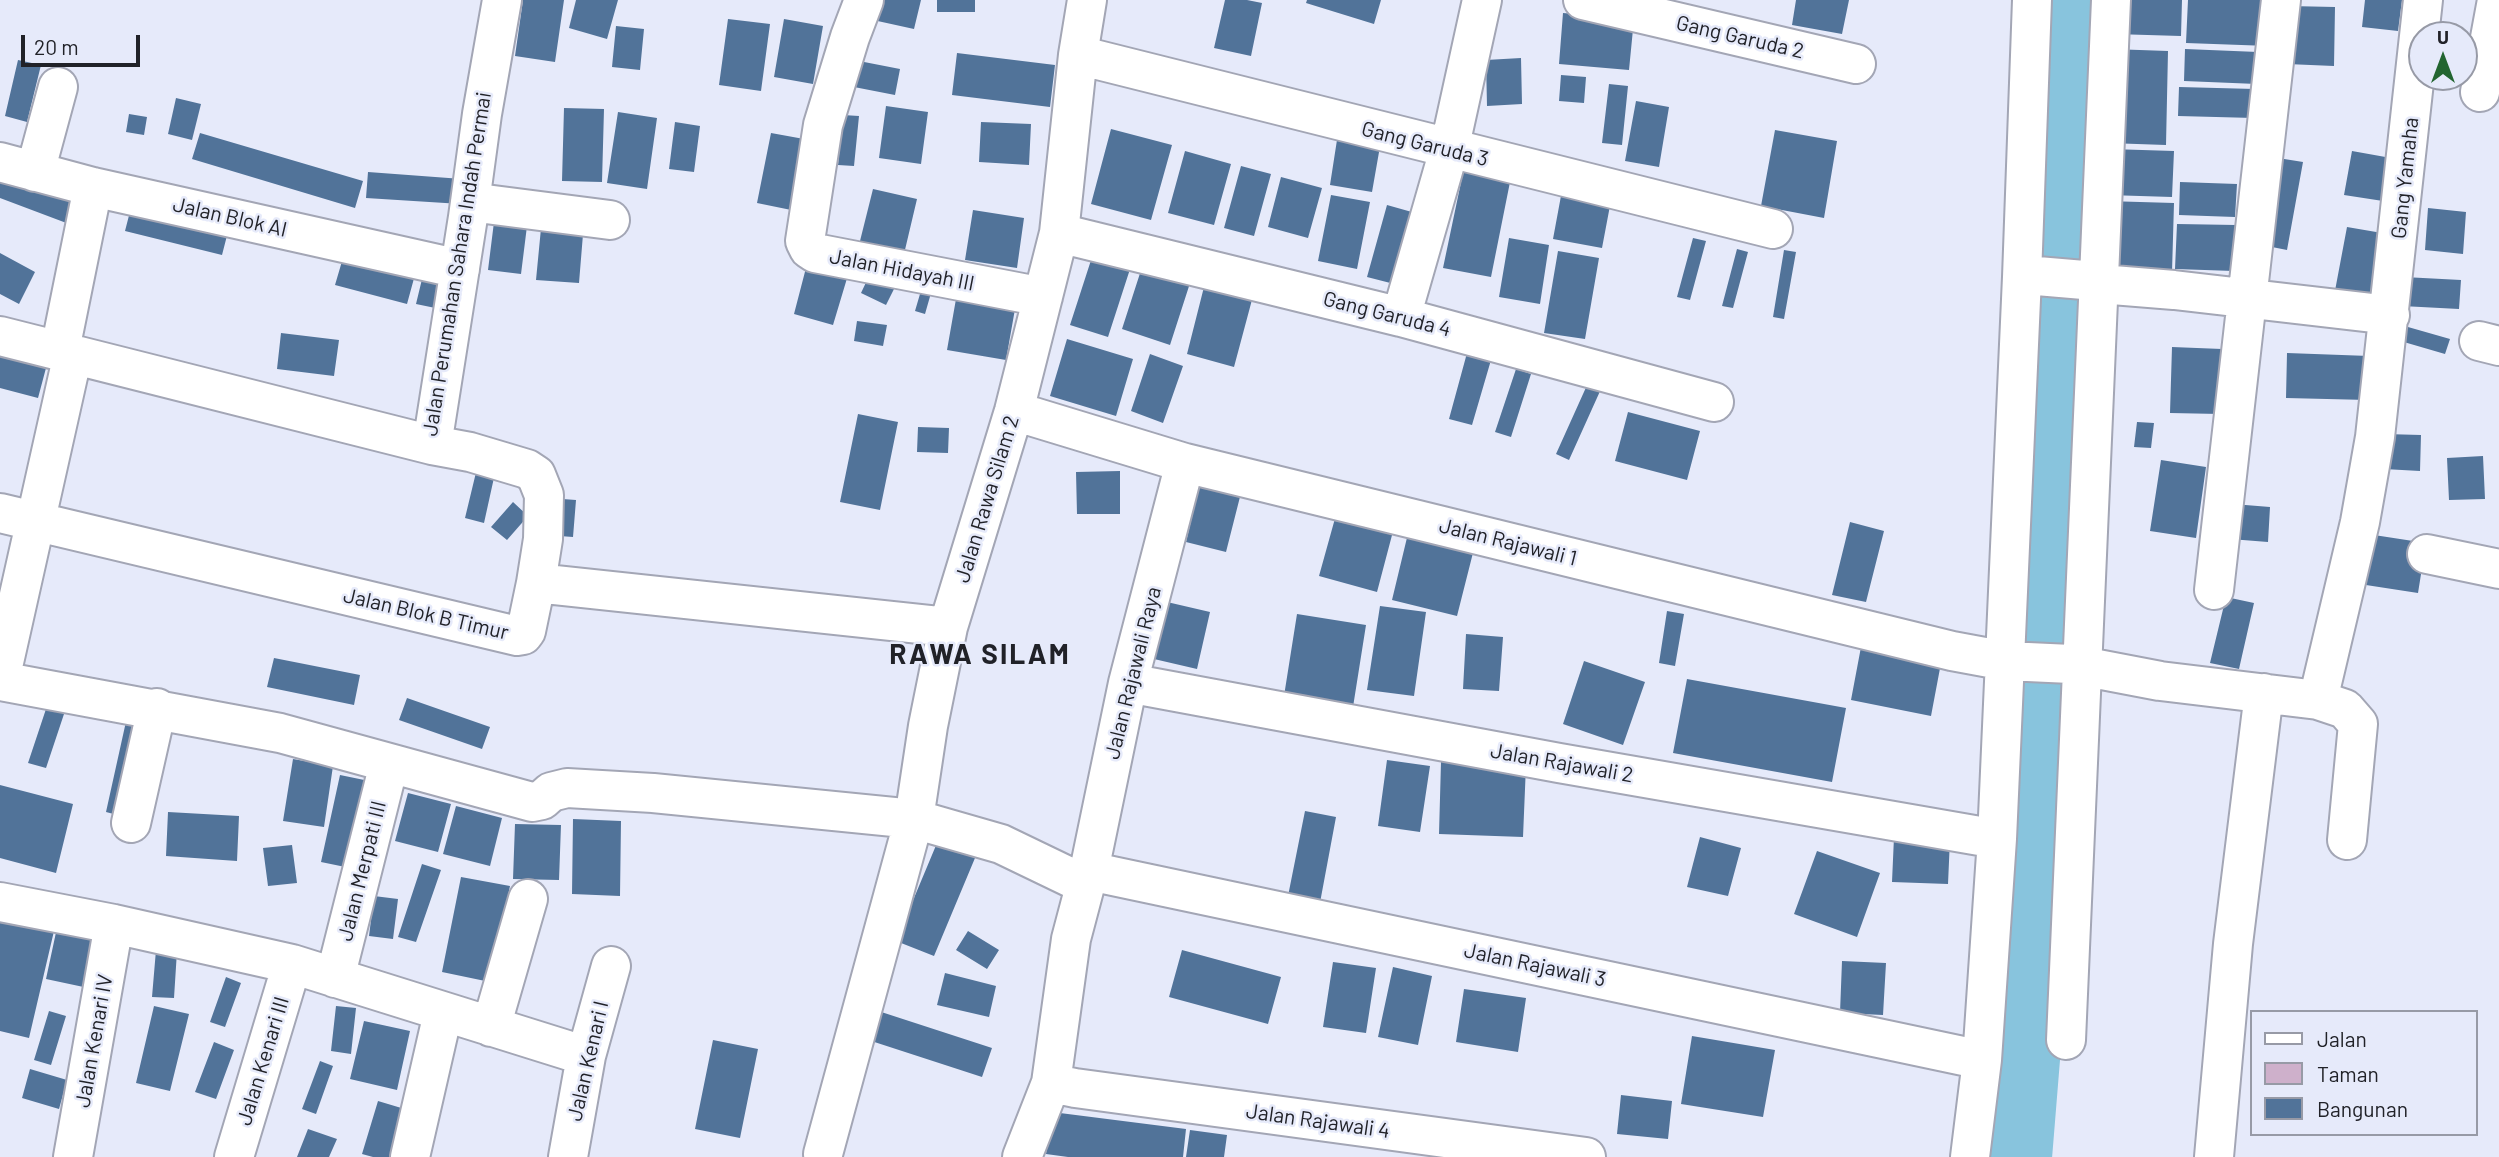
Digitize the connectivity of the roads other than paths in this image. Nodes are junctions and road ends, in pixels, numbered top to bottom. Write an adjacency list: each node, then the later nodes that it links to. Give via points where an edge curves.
1 (502, 0): 18 (street, Jalan Perumahan Sahara Indah Permai)
2 (864, 0): 25 (street, Jalan Hidayah III, via 823,125 805,241 809,249)
3 (1087, 0): 11 (street, Jalan Rawa Silam 2)
4 (1482, 0): 15 (street)
5 (1583, 0): 12 (street, Gang Garuda 2)
6 (2032, 0): 23 (street)
7 (2111, 0): 24 (street)
8 (2281, 0): 26 (street)
9 (2423, 0): 27 (street, Gang Yamaha)
10 (2497, 0): 14 (street)
11 (1078, 55): 15 (street, Gang Garuda 3); 21 (street, Jalan Rawa Silam 2)
12 (1856, 64)
13 (58, 87): 16 (street)
14 (2480, 92)
15 (1449, 150): 20 (street, Gang Garuda 3); 28 (street)
16 (18, 167): 17 (street, Jalan Blok AI)
17 (93, 187): 22 (street, Jalan Blok AI); 30 (street)
18 (470, 202): 19 (street); 22 (street, Jalan Perumahan Sahara Indah Permai)
19 (610, 220)
20 (1773, 229)
21 (1059, 233): 25 (street, Jalan Rawa Silam 2); 28 (street, Gang Garuda 4)
22 (460, 269): 33 (street, Jalan Perumahan Sahara Indah Permai)
23 (2030, 277): 24 (street); 41 (street)
24 (2092, 282): 26 (street); 42 (street)
25 (1043, 297): 32 (street, Jalan Rawa Silam 2)
26 (2248, 300): 27 (street); 39 (street)
27 (2390, 315): 46 (street, Gang Yamaha, via 2360,522)
28 (1401, 317): 31 (street, Gang Garuda 4)
29 (0, 336): 30 (street, Jalan Perumahan Sahara Indah Permai)
30 (66, 352): 33 (street, Jalan Perumahan Sahara Indah Permai); 35 (street)
31 (1714, 402)
32 (1014, 411): 34 (street, Jalan Rajawali 1); 40 (street, Jalan Rawa Silam 2)
33 (432, 444): 38 (street, Jalan Blok B Timur, via 536,475 544,495)
34 (1185, 463): 41 (street, Jalan Rajawali 1, via 1952,651); 44 (street, Jalan Rajawali Raya)
35 (18, 517): 38 (street, Jalan Blok B Timur, via 517,636 526,631); 43 (street)
36 (2427, 554): 37 (street)
37 (2499, 569)
38 (536, 583): 40 (street)
39 (2214, 590)
40 (948, 627): 49 (street, Jalan Rawa Silam 2)
41 (2017, 661): 42 (street, Jalan Rajawali 1); 51 (street)
42 (2077, 665): 45 (street, Jalan Rajawali 1, via 2160,681); 62 (street)
43 (0, 680): 47 (street)
44 (1128, 683): 51 (street, Jalan Rajawali 2); 53 (street, Jalan Rajawali Raya)
45 (2264, 693): 46 (street, Jalan Rajawali 1); 65 (street, via 2233,944)
46 (2318, 700): 52 (street, Jalan Rajawali 1, via 2345,709 2358,724)
47 (157, 708): 48 (street, via 280,733); 50 (street)
48 (389, 764): 49 (street, via 532,802 567,788); 59 (street, Jalan Merpati III)
49 (914, 819): 53 (street, via 1001,844); 67 (street, Jalan Rawa Silam 2)
50 (131, 823)
51 (1997, 839): 64 (street)
52 (2347, 840)
53 (1086, 877): 64 (street, Jalan Rajawali 3); 66 (street, Jalan Rajawali Raya, via 1071,939)
54 (528, 899): 61 (street)
55 (0, 902): 56 (street)
56 (114, 924): 57 (street); 68 (street, Jalan Kenari IV)
57 (292, 964): 59 (street); 69 (street, Jalan Kenari III)
58 (611, 966): 63 (street, Jalan Kenari I)
59 (335, 978): 60 (street)
60 (443, 1013): 61 (street); 70 (street)
61 (492, 1027): 63 (street)
62 (2066, 1040)
63 (586, 1056): 71 (street, Jalan Kenari I)
64 (1982, 1060): 74 (street)
65 (2237, 1074): 75 (street)
66 (1051, 1083): 72 (street, Jalan Rajawali Raya); 73 (street, Jalan Rajawali 4)
67 (823, 1154)
68 (73, 1157)
69 (234, 1157)
70 (410, 1157)
71 (568, 1157)
72 (1022, 1157)
73 (1586, 1157)
74 (1970, 1157)
75 (2214, 1157)

